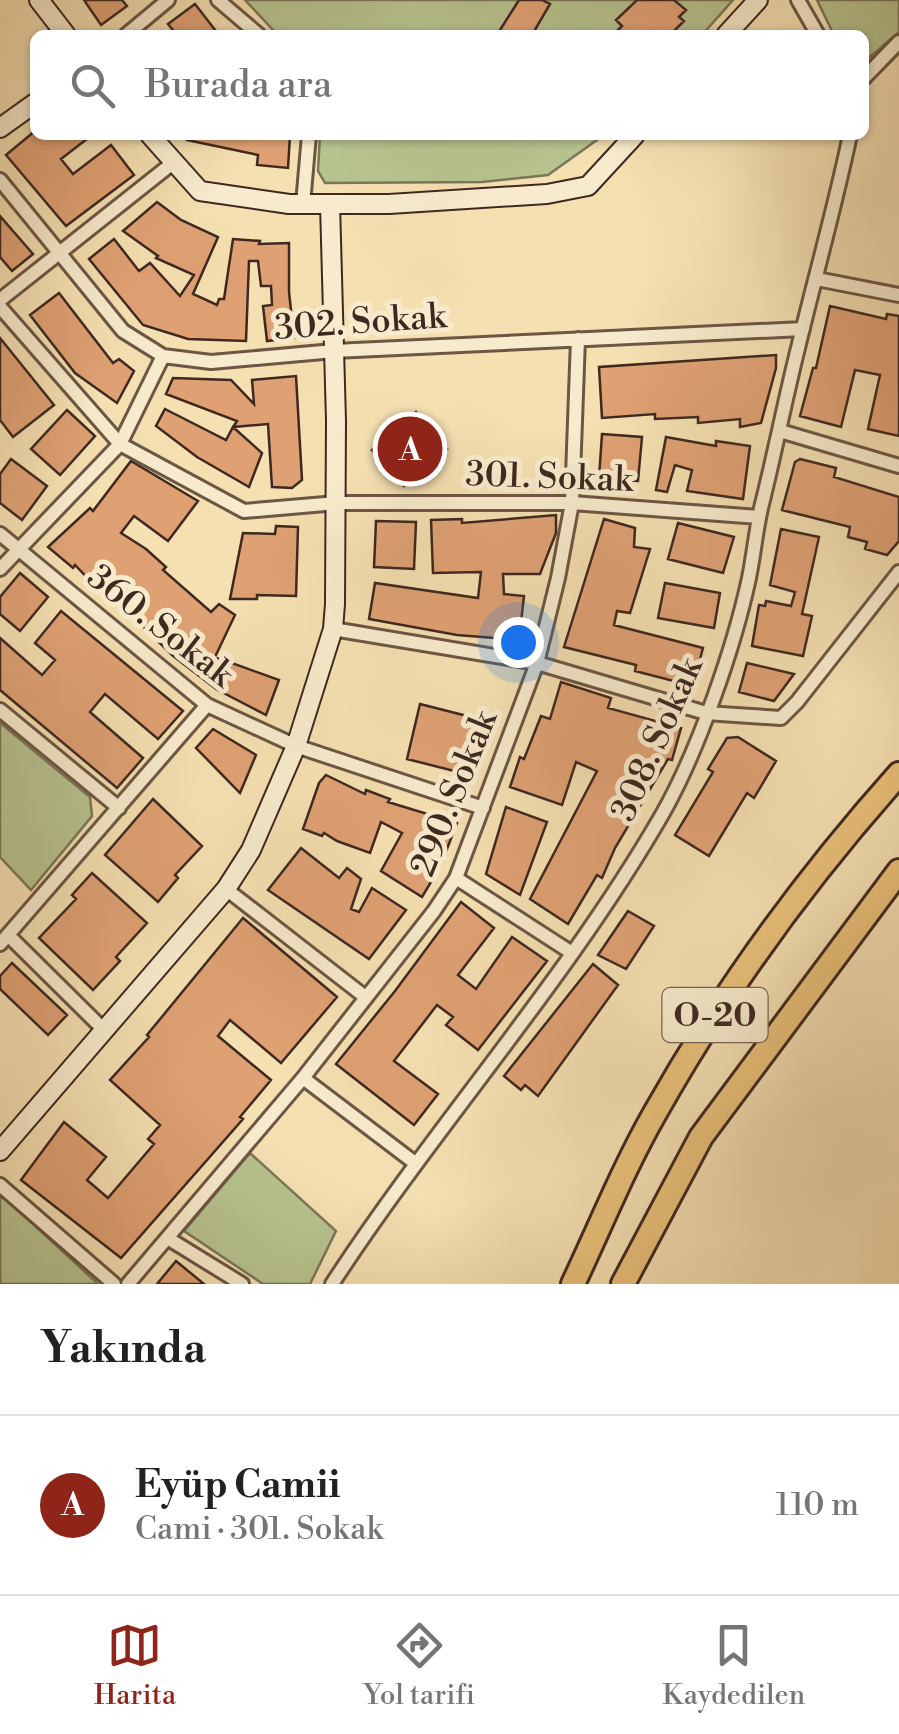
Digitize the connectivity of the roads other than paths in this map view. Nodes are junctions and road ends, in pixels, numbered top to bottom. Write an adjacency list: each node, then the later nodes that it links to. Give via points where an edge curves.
1 (39, 0): 6 (street)
2 (168, 0): 7 (street)
3 (218, 0): 8 (street)
4 (758, 0): 9 (street)
5 (798, 0): 10 (street)
6 (62, 30)
7 (132, 30)
8 (253, 30)
9 (731, 30)
10 (815, 30)
11 (899, 42): 12 (street)
12 (869, 73)
13 (30, 107): 14 (street)
14 (0, 128)
15 (154, 140): 19 (street)
16 (309, 140): 21 (street)
17 (630, 140): 22 (street, via 588,186 547,194)
18 (849, 140): 24 (street, 308. Sokak)
19 (174, 162): 21 (street, via 200,191); 23 (street)
20 (0, 180): 23 (street, 302. Sokak)
21 (302, 204): 22 (street)
22 (330, 204): 29 (street)
23 (59, 252): 26 (street); 30 (street, 302. Sokak, via 124,331)
24 (816, 279): 25 (street); 27 (street, 308. Sokak)
25 (899, 294)
26 (0, 303): 32 (street)
27 (803, 329): 28 (street, 302. Sokak); 31 (street, 308. Sokak)
28 (578, 339): 29 (street, 302. Sokak); 34 (street, 290. Sokak)
29 (334, 350): 30 (street, 302. Sokak, via 210,362); 35 (street)
30 (163, 356): 32 (street)
31 (780, 431): 33 (street); 36 (street, 308. Sokak)
32 (120, 444): 35 (street, 301. Sokak, via 244,511); 38 (street)
33 (899, 466)
34 (572, 503): 35 (street, 301. Sokak); 36 (street, 301. Sokak); 42 (street, 290. Sokak)
35 (337, 504): 41 (street)
36 (759, 518): 45 (street, 308. Sokak, via 735,630)
37 (0, 534): 38 (street, 360. Sokak)
38 (19, 550): 39 (street); 43 (street, 360. Sokak)
39 (0, 570)
40 (899, 572): 45 (street, via 781,718)
41 (333, 629): 42 (street); 46 (street)
42 (536, 663): 45 (street); 49 (street, 290. Sokak)
43 (207, 705): 46 (street, 360. Sokak); 48 (street)
44 (0, 710): 48 (street)
45 (706, 713): 54 (street, 308. Sokak, via 664,811)
46 (296, 746): 49 (street, 360. Sokak); 52 (street, via 262,830)
47 (899, 774): 66 (highway, O-20, via 725,998 654,1114)
48 (119, 808): 53 (street)
49 (483, 808): 51 (street, 290. Sokak)
50 (899, 871): 67 (highway, O-20, via 702,1137)
51 (456, 878): 54 (street); 55 (street, 290. Sokak)
52 (226, 889): 55 (street); 56 (street)
53 (4, 940): 56 (street)
54 (572, 953): 59 (street, 308. Sokak)
55 (364, 996): 57 (street, 290. Sokak)
56 (104, 1030): 58 (street)
57 (303, 1078): 59 (street); 61 (street, 290. Sokak)
58 (0, 1151)
59 (415, 1163): 65 (street, 308. Sokak)
60 (0, 1185): 62 (street)
61 (168, 1238): 63 (street, 290. Sokak); 64 (street)
62 (114, 1284)
63 (128, 1284)
64 (242, 1284)
65 (332, 1284)
66 (573, 1284)
67 (623, 1284)

